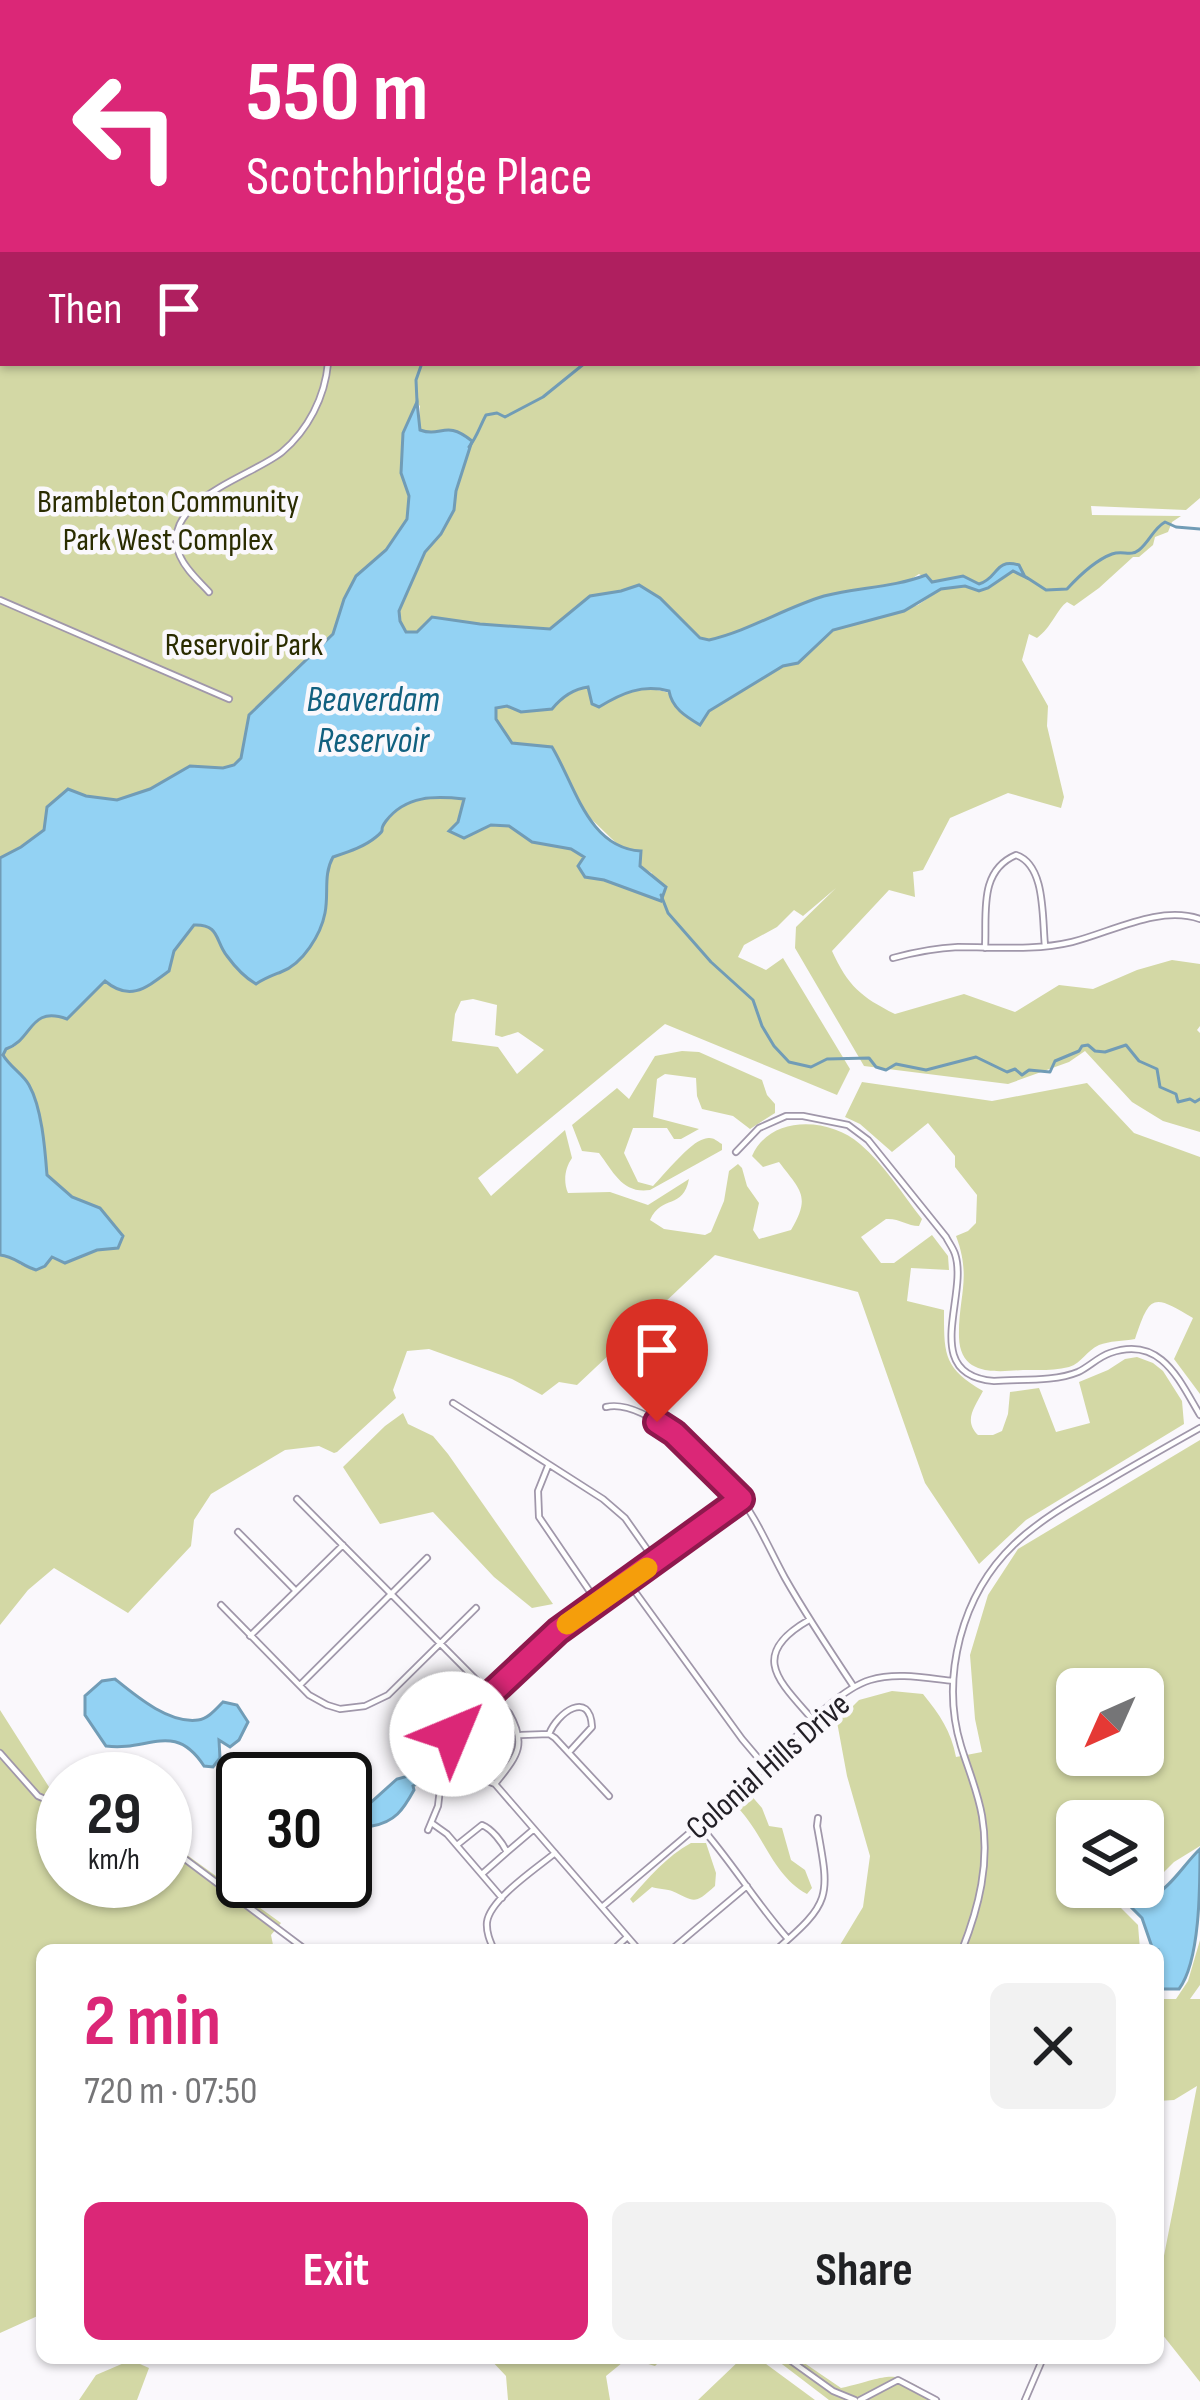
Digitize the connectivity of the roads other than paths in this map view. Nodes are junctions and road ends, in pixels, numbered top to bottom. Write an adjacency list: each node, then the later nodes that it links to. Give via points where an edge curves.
1 (328, 366): 2 (street, via 316,406 290,445 209,493 182,523 179,554)
2 (209, 592)
3 (0, 600): 4 (street)
4 (229, 699)
5 (1200, 919): 6 (street, via 1166,914)
6 (1045, 946): 7 (street); 7 (street, via 1036,872 1016,855 988,884)
7 (986, 948): 8 (street)
8 (893, 958)
9 (736, 1152): 12 (street, via 759,1128 786,1116 860,1131 956,1254 951,1345 966,1371 994,1381 1063,1376 1107,1353 1138,1349 1169,1365)
10 (453, 1403): 14 (street)
11 (606, 1407): 16 (street, via 643,1414 674,1433)
12 (1200, 1415)
13 (1200, 1428): 30 (street, via 1021,1535 980,1584)
14 (550, 1464): 20 (street, via 613,1507); 24 (street, via 538,1491 539,1517)
15 (297, 1499): 18 (street)
16 (741, 1499): 20 (street); 27 (street)
17 (238, 1532): 22 (street)
18 (343, 1545): 22 (street); 23 (street)
19 (428, 1558): 23 (street)
20 (656, 1562): 21 (street)
21 (628, 1582): 24 (street); 39 (street)
22 (296, 1591): 28 (street)
23 (391, 1594): 29 (street); 31 (street)
24 (597, 1602): 33 (street)
25 (221, 1605): 28 (street)
26 (476, 1608): 29 (street)
27 (809, 1620): 32 (street); 34 (street, via 784,1635 774,1659 781,1683)
28 (250, 1636): 31 (street)
29 (439, 1643): 31 (street, via 388,1695 365,1706 327,1706); 33 (street)
30 (952, 1681): 32 (street, Colonial Hills Drive, via 894,1676); 63 (street, via 985,1837 983,1882)
31 (299, 1685)
32 (854, 1687): 34 (street, Colonial Hills Drive)
33 (490, 1695): 36 (street); 40 (street, via 452,1734)
34 (813, 1720): 39 (street, Colonial Hills Drive)
35 (549, 1734): 36 (street); 37 (street); 37 (street, via 570,1708 586,1710 592,1727)
36 (520, 1736): 41 (street)
37 (569, 1752): 43 (street)
38 (0, 1753): 42 (street)
39 (766, 1767): 45 (street, Colonial Hills Drive)
40 (440, 1775): 41 (street); 47 (street, via 430,1827)
41 (496, 1784): 46 (street)
42 (36, 1794)
43 (608, 1796)
44 (818, 1818): 56 (street, via 825,1887 813,1917)
45 (699, 1825): 52 (street); 54 (street, Colonial Hills Drive)
46 (534, 1829): 48 (street); 49 (street)
47 (457, 1845): 48 (street, via 482,1825); 51 (street)
48 (507, 1852): 51 (street)
49 (555, 1853): 53 (street); 54 (street)
50 (192, 1864): 57 (street)
51 (482, 1874): 53 (street)
52 (747, 1886): 56 (street); 61 (street)
53 (502, 1898): 58 (street, via 487,1922)
54 (602, 1907): 55 (street)
55 (627, 1937): 59 (street); 60 (street)
56 (788, 1939): 62 (street)
57 (298, 1944)
58 (492, 1944)
59 (619, 1944)
60 (633, 1944)
61 (678, 1944)
62 (783, 1944)
63 (964, 1944)
64 (795, 2364): 66 (street)
65 (1040, 2364): 68 (street)
66 (858, 2400): 67 (street, via 898,2380)
67 (935, 2400)
68 (1025, 2400)

